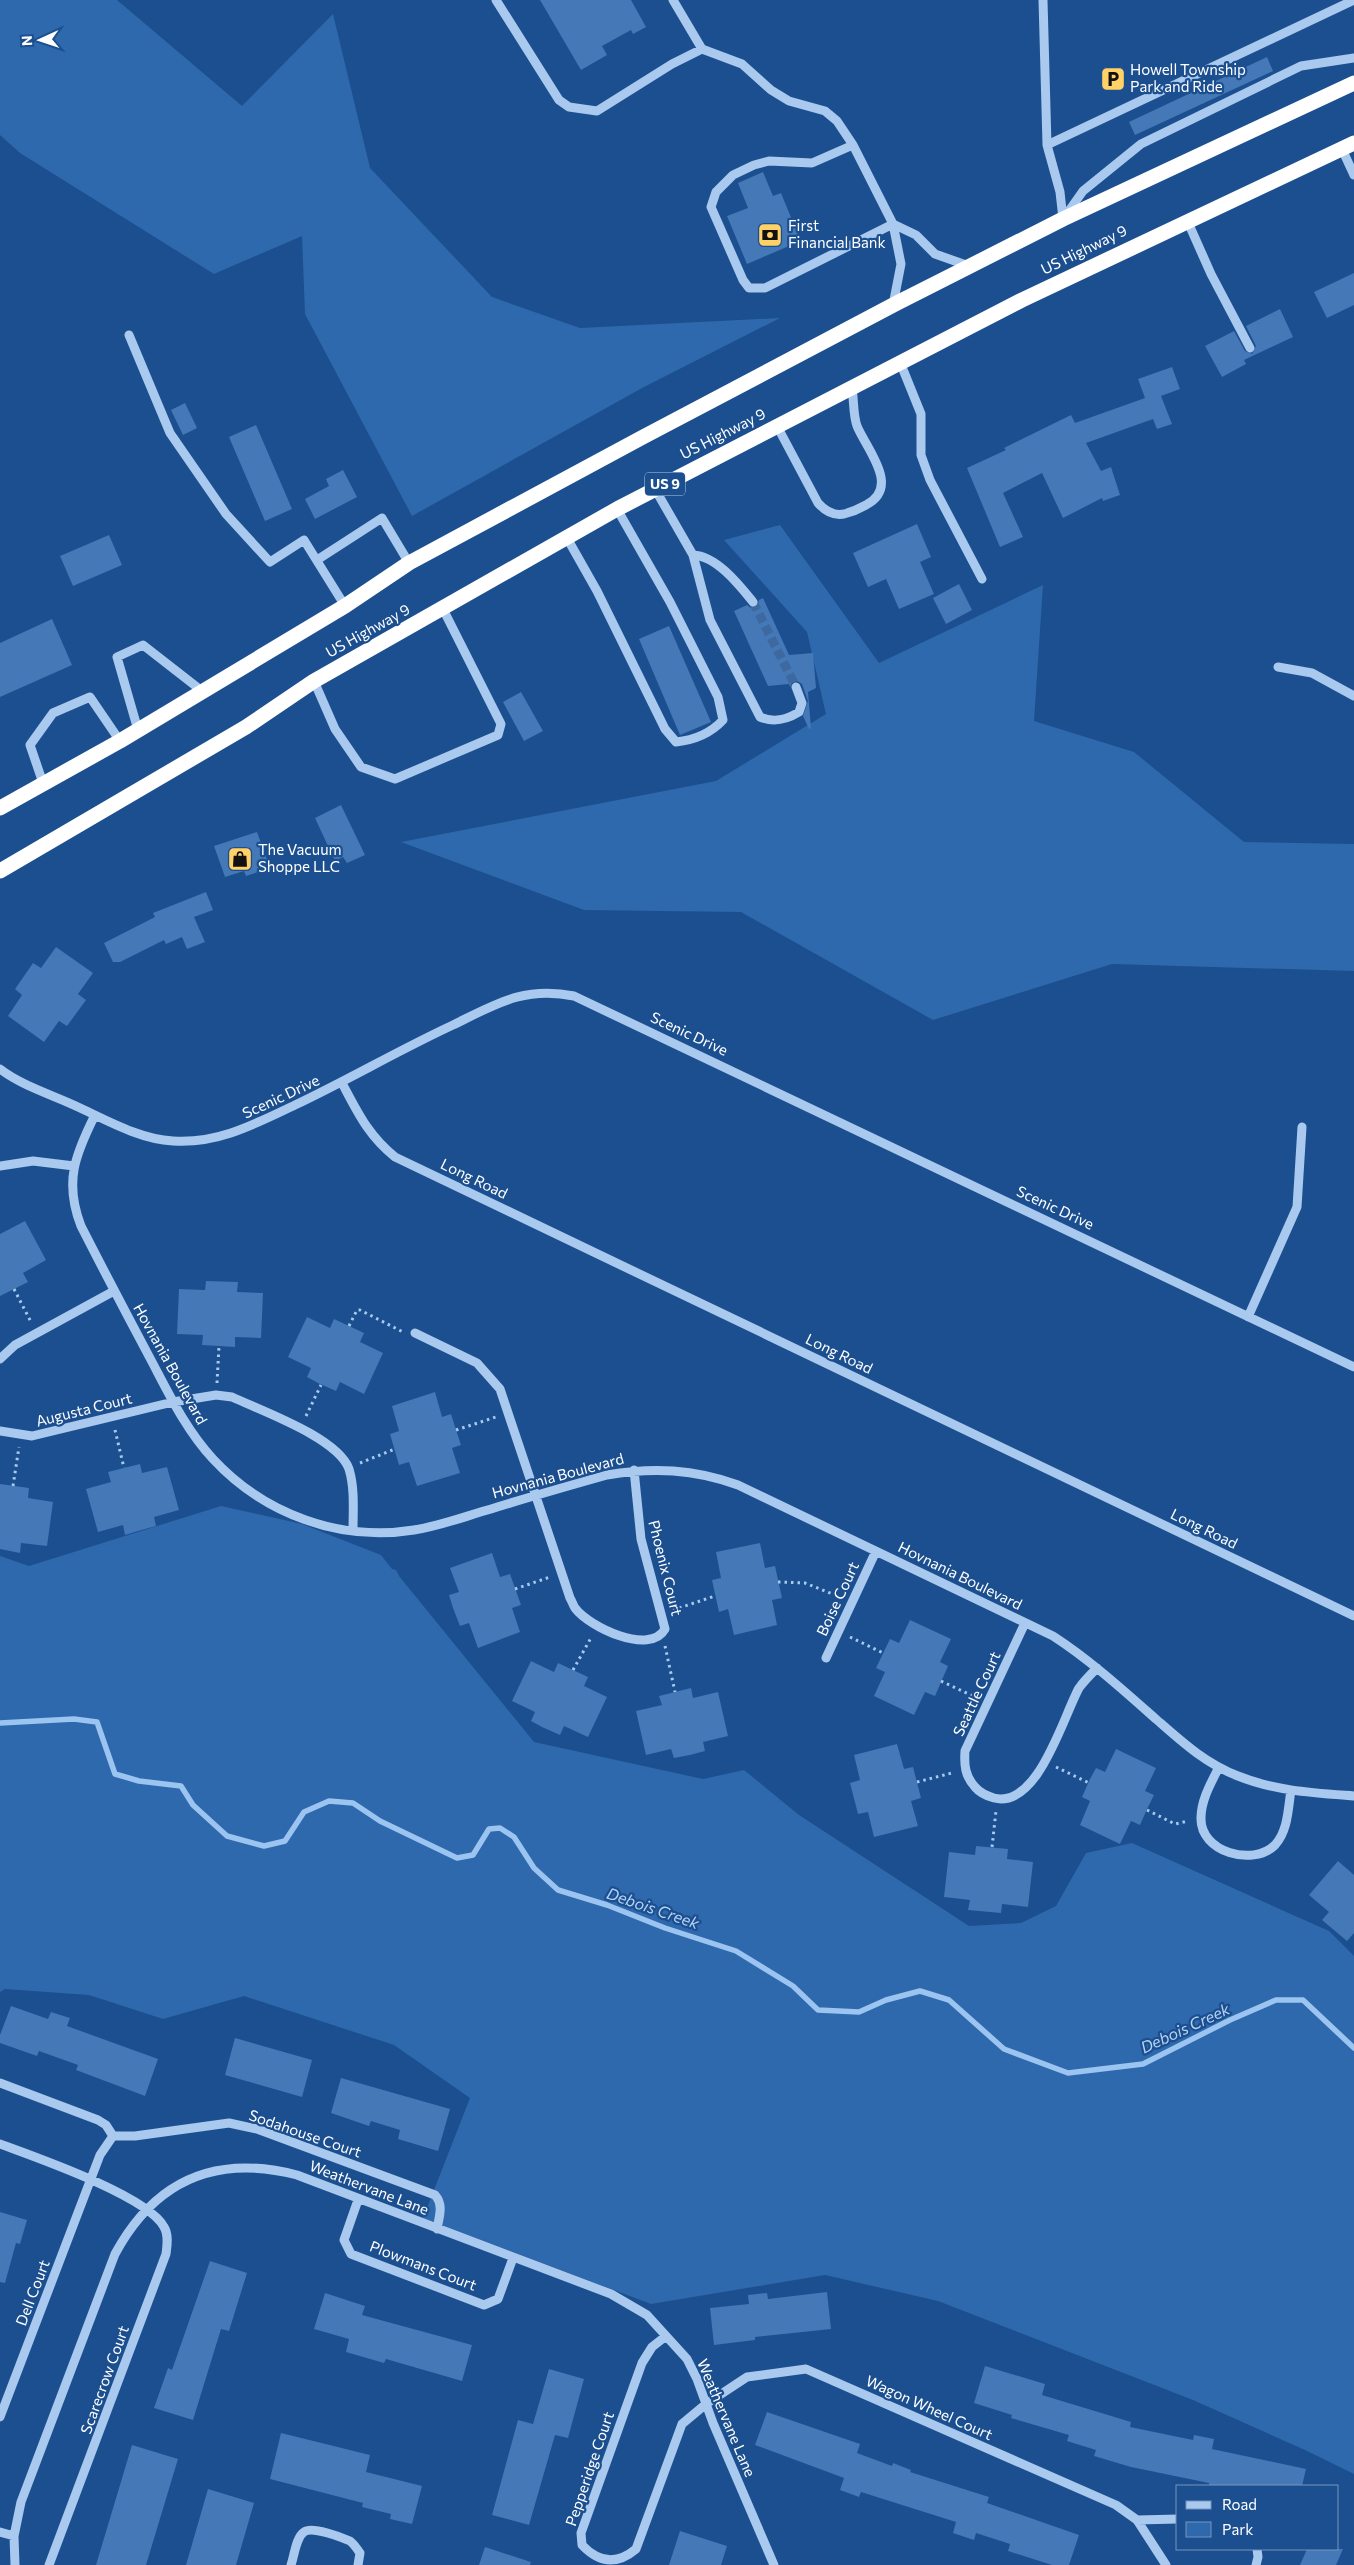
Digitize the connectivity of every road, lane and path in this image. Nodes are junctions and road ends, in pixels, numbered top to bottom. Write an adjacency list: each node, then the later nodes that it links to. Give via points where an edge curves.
1 (496, 0): 5 (street, via 559,100 569,107 597,111)
2 (673, 0): 5 (street)
3 (1043, 0): 8 (street)
4 (1354, 0): 8 (street)
5 (702, 49): 9 (street, via 742,64 789,101 825,111 837,121)
6 (1354, 58): 12 (street, via 1301,66 1142,144 1083,191)
7 (1354, 83): 12 (highway)
8 (1047, 144): 12 (street, via 1060,192)
9 (853, 145): 14 (street); 14 (street, via 812,163 770,161 754,165 733,175 716,192 711,207 743,280 749,288 765,288)
10 (1348, 146): 11 (street); 13 (highway, US Highway 9 / US 9)
11 (1354, 175)
12 (1063, 219): 15 (highway)
13 (1187, 220): 18 (street, via 1210,274); 19 (highway, US Highway 9 / US 9)
14 (893, 224): 15 (street, via 916,235 935,254); 16 (street, via 901,264)
15 (970, 266): 16 (highway)
16 (893, 305): 27 (highway)
17 (129, 335): 26 (street, via 170,433 226,514 270,562 304,540)
18 (1250, 348)
19 (900, 362): 20 (highway, US Highway 9 / US 9); 28 (street, via 921,414 921,455 930,480)
20 (852, 388): 21 (highway, US Highway 9 / US 9); 21 (street, via 856,424 881,472 882,484 876,498 859,509 834,514 825,511)
21 (777, 426): 22 (highway, US Highway 9 / US 9)
22 (655, 489): 23 (highway, US Highway 9 / US 9); 25 (street)
23 (617, 509): 24 (highway, US Highway 9 / US 9); 24 (street, via 670,602 718,697 724,720 714,731 676,742 665,729)
24 (567, 538): 31 (highway, US Highway 9 / US 9)
25 (694, 555): 29 (street, via 713,562); 34 (street, via 710,620 760,717 770,721 788,719 799,712 802,703)
26 (317, 560): 27 (street, via 382,518); 30 (street)
27 (409, 563): 30 (highway)
28 (982, 579)
29 (754, 602)
30 (345, 606): 35 (highway)
31 (443, 609): 33 (highway, US Highway 9 / US 9); 33 (street, via 501,724 498,735 396,779 361,767 335,729)
32 (1278, 667): 36 (street, via 1312,673)
33 (314, 681): 41 (highway, US Highway 9 / US 9, via 246,727)
34 (796, 687)
35 (202, 691): 37 (highway); 37 (street, via 143,645 117,657)
36 (1354, 696)
37 (138, 730): 38 (highway)
38 (120, 741): 39 (highway); 39 (street, via 90,697 53,713 30,745)
39 (43, 783): 40 (highway)
40 (0, 808)
41 (0, 871)
42 (0, 1069): 44 (street, Scenic Drive)
43 (342, 1083): 44 (street, Scenic Drive, via 242,1130 204,1141 172,1141 142,1135); 51 (street, Scenic Drive, via 508,998 539,992 574,996); 80 (street, Long Road, via 365,1127 395,1157)
44 (95, 1115): 47 (street, Hovnania Boulevard)
45 (1302, 1127): 51 (street, via 1297,1207)
46 (0, 1166): 47 (street, via 33,1161)
47 (74, 1166): 49 (street, Hovnania Boulevard, via 71,1188 75,1212)
48 (14, 1289): 50 (path)
49 (114, 1291): 55 (street, via 15,1345); 59 (street, Hovnania Boulevard)
50 (24, 1308)
51 (1248, 1316): 56 (street, Scenic Drive)
52 (349, 1326): 53 (path, via 358,1310 412,1337)
53 (415, 1333): 71 (street, Phoenix Court, via 477,1363 500,1388)
54 (218, 1346): 58 (path)
55 (0, 1359)
56 (1354, 1367)
57 (321, 1384): 60 (path)
58 (216, 1395): 59 (street, Augusta Court); 72 (street, via 232,1397 324,1441 339,1452 348,1468 354,1494)
59 (173, 1402): 63 (street, Augusta Court, via 47,1434 32,1436); 72 (street, Hovnania Boulevard, via 213,1459 260,1499 307,1521)
60 (312, 1405)
61 (484, 1421): 62 (path)
62 (456, 1430)
63 (0, 1431)
64 (119, 1444): 68 (path)
65 (395, 1449): 66 (path)
66 (374, 1457)
67 (16, 1463): 70 (path)
68 (124, 1468)
69 (634, 1470): 71 (street, Hovnania Boulevard); 73 (street, Hovnania Boulevard, via 685,1471 712,1476 738,1485); 82 (street, Phoenix Court, via 641,1539 666,1629)
70 (13, 1486)
71 (536, 1495): 72 (street, Hovnania Boulevard, via 414,1530); 82 (street, Phoenix Court, via 576,1609 622,1637 638,1641 654,1640)
72 (353, 1531)
73 (876, 1552): 81 (street, Hovnania Boulevard); 86 (street, Boise Court)
74 (536, 1582): 76 (path)
75 (778, 1582): 77 (path, via 805,1583)
76 (515, 1589)
77 (823, 1590)
78 (715, 1596): 79 (path)
79 (688, 1605)
80 (1354, 1616)
81 (1025, 1623): 87 (street, Hovnania Boulevard, via 1060,1641); 87 (street, Seattle Court, via 965,1751 968,1777 982,1793 1009,1799 1027,1788 1045,1761 1080,1687)
82 (662, 1635): 91 (path)
83 (863, 1644): 85 (path)
84 (585, 1650): 88 (path)
85 (883, 1653)
86 (826, 1658)
87 (1097, 1668): 92 (street, Hovnania Boulevard, via 1185,1745)
88 (573, 1670)
89 (941, 1681): 90 (path)
90 (962, 1691)
91 (675, 1692)
92 (1219, 1767): 97 (street, Hovnania Boulevard, via 1254,1782); 97 (street, via 1204,1800 1200,1819 1212,1842 1230,1853 1261,1855 1274,1845 1283,1833)
93 (1069, 1773): 96 (path)
94 (939, 1777): 95 (path)
95 (917, 1782)
96 (1089, 1782)
97 (1291, 1790): 98 (street, Hovnania Boulevard)
98 (1354, 1796)
99 (1147, 1810): 100 (path)
100 (1174, 1824)
101 (994, 1827): 102 (path)
102 (992, 1847)
103 (0, 2083): 104 (street, via 98,2120 106,2125)
104 (112, 2136): 106 (street); 109 (street, Sodahouse Court, via 135,2136 229,2123 257,2129 436,2195 441,2208)
105 (0, 2144): 106 (street, Scarecrow Court)
106 (91, 2178): 108 (street, Scarecrow Court); 113 (street, Dell Court)
107 (358, 2200): 108 (street, Weathervane Lane, via 296,2175 247,2166 193,2178); 109 (street, Weathervane Lane); 110 (street, Plowmans Court, via 344,2240 351,2254 484,2305 498,2299)
108 (145, 2209): 117 (street, Weathervane Lane, via 115,2254 22,2502); 120 (street, Scarecrow Court, via 165,2228 166,2254)
109 (437, 2229): 110 (street, Weathervane Lane)
110 (514, 2258): 111 (street, Weathervane Lane, via 611,2294 647,2315)
111 (666, 2336): 112 (street, Weathervane Lane, via 687,2359); 112 (street, Pepperidge Court, via 652,2347 642,2364 581,2534 582,2545 588,2552 610,2561 625,2558 636,2549 682,2424)
112 (706, 2404): 115 (street, Wagon Wheel Court, via 747,2377 806,2369 1116,2505); 123 (street, Weathervane Lane)
113 (0, 2417)
114 (1176, 2519): 115 (street)
115 (1137, 2520): 124 (street, Wagon Wheel Court)
116 (2, 2533): 117 (street)
117 (14, 2536): 119 (street, Weathervane Lane)
118 (1257, 2550): 125 (street)
119 (15, 2565)
120 (49, 2565)
121 (291, 2565): 122 (street, via 300,2537 304,2532 318,2530 352,2542 360,2553)
122 (358, 2565)
123 (774, 2565)
124 (1166, 2565)
125 (1256, 2565)

